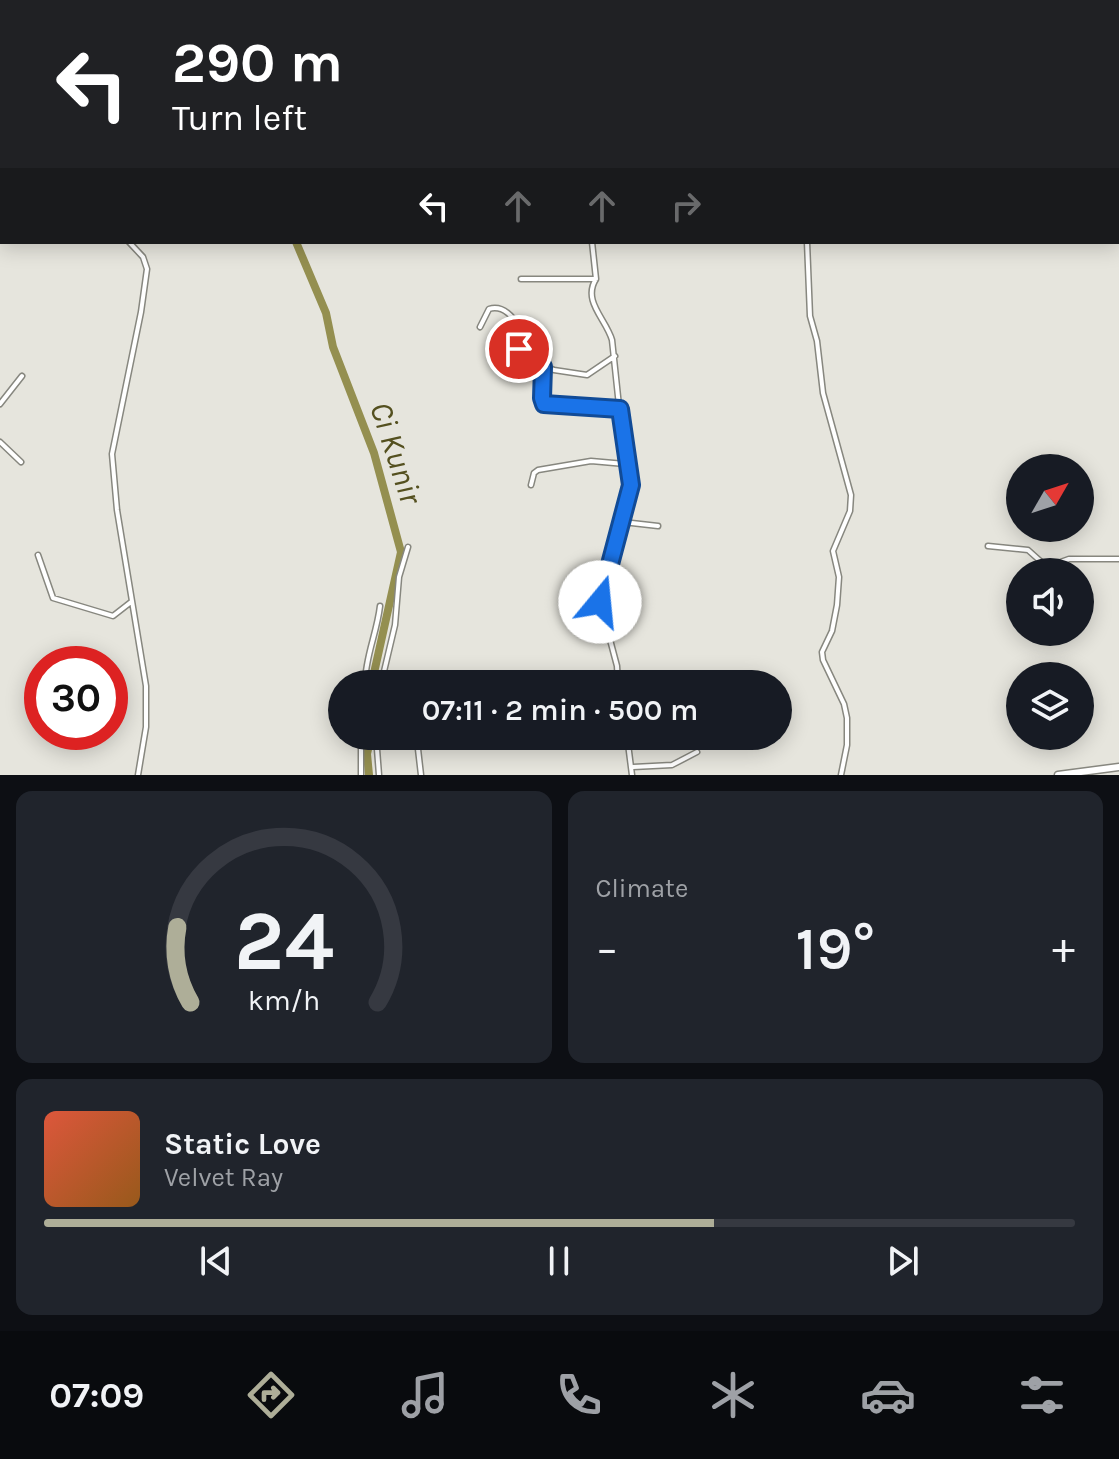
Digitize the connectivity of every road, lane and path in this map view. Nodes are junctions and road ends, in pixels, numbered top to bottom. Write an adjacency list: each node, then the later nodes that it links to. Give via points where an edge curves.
1 (131, 244): 22 (street, via 147,269 112,454)
2 (592, 244): 5 (street)
3 (807, 244): 39 (street, via 810,316 823,393 851,495 833,551 839,577 837,605 822,652 847,718)
4 (521, 279): 5 (street)
5 (596, 279): 7 (street, via 592,300 607,325)
6 (480, 327): 8 (street, via 489,309 499,307 524,332 519,354)
7 (615, 356): 8 (street, via 587,375); 11 (street)
8 (543, 367): 11 (street, via 544,404)
9 (22, 376): 10 (street)
10 (0, 404)
11 (620, 409): 14 (street)
12 (0, 442): 13 (street)
13 (21, 462)
14 (626, 464): 15 (street, via 591,461 538,470); 16 (street, via 631,485)
15 (531, 485)
16 (623, 522): 17 (street); 26 (street, via 600,602)
17 (658, 526)
18 (988, 546): 21 (street, via 1028,550 1047,567 1069,559)
19 (408, 547): 25 (street)
20 (38, 555): 22 (street, via 53,598 113,616)
21 (1119, 559)
22 (131, 602): 34 (street, via 147,703)
23 (380, 606): 24 (street)
24 (366, 670)
25 (384, 670)
26 (617, 670)
27 (361, 750): 35 (street)
28 (377, 750): 36 (street)
29 (418, 750): 37 (street)
30 (630, 750): 32 (street)
31 (697, 752): 32 (street, via 672,765)
32 (633, 767): 38 (street)
33 (1119, 767): 40 (main road)
34 (138, 775)
35 (361, 775)
36 (379, 775)
37 (421, 775)
38 (632, 775)
39 (841, 775)
40 (1058, 775)

